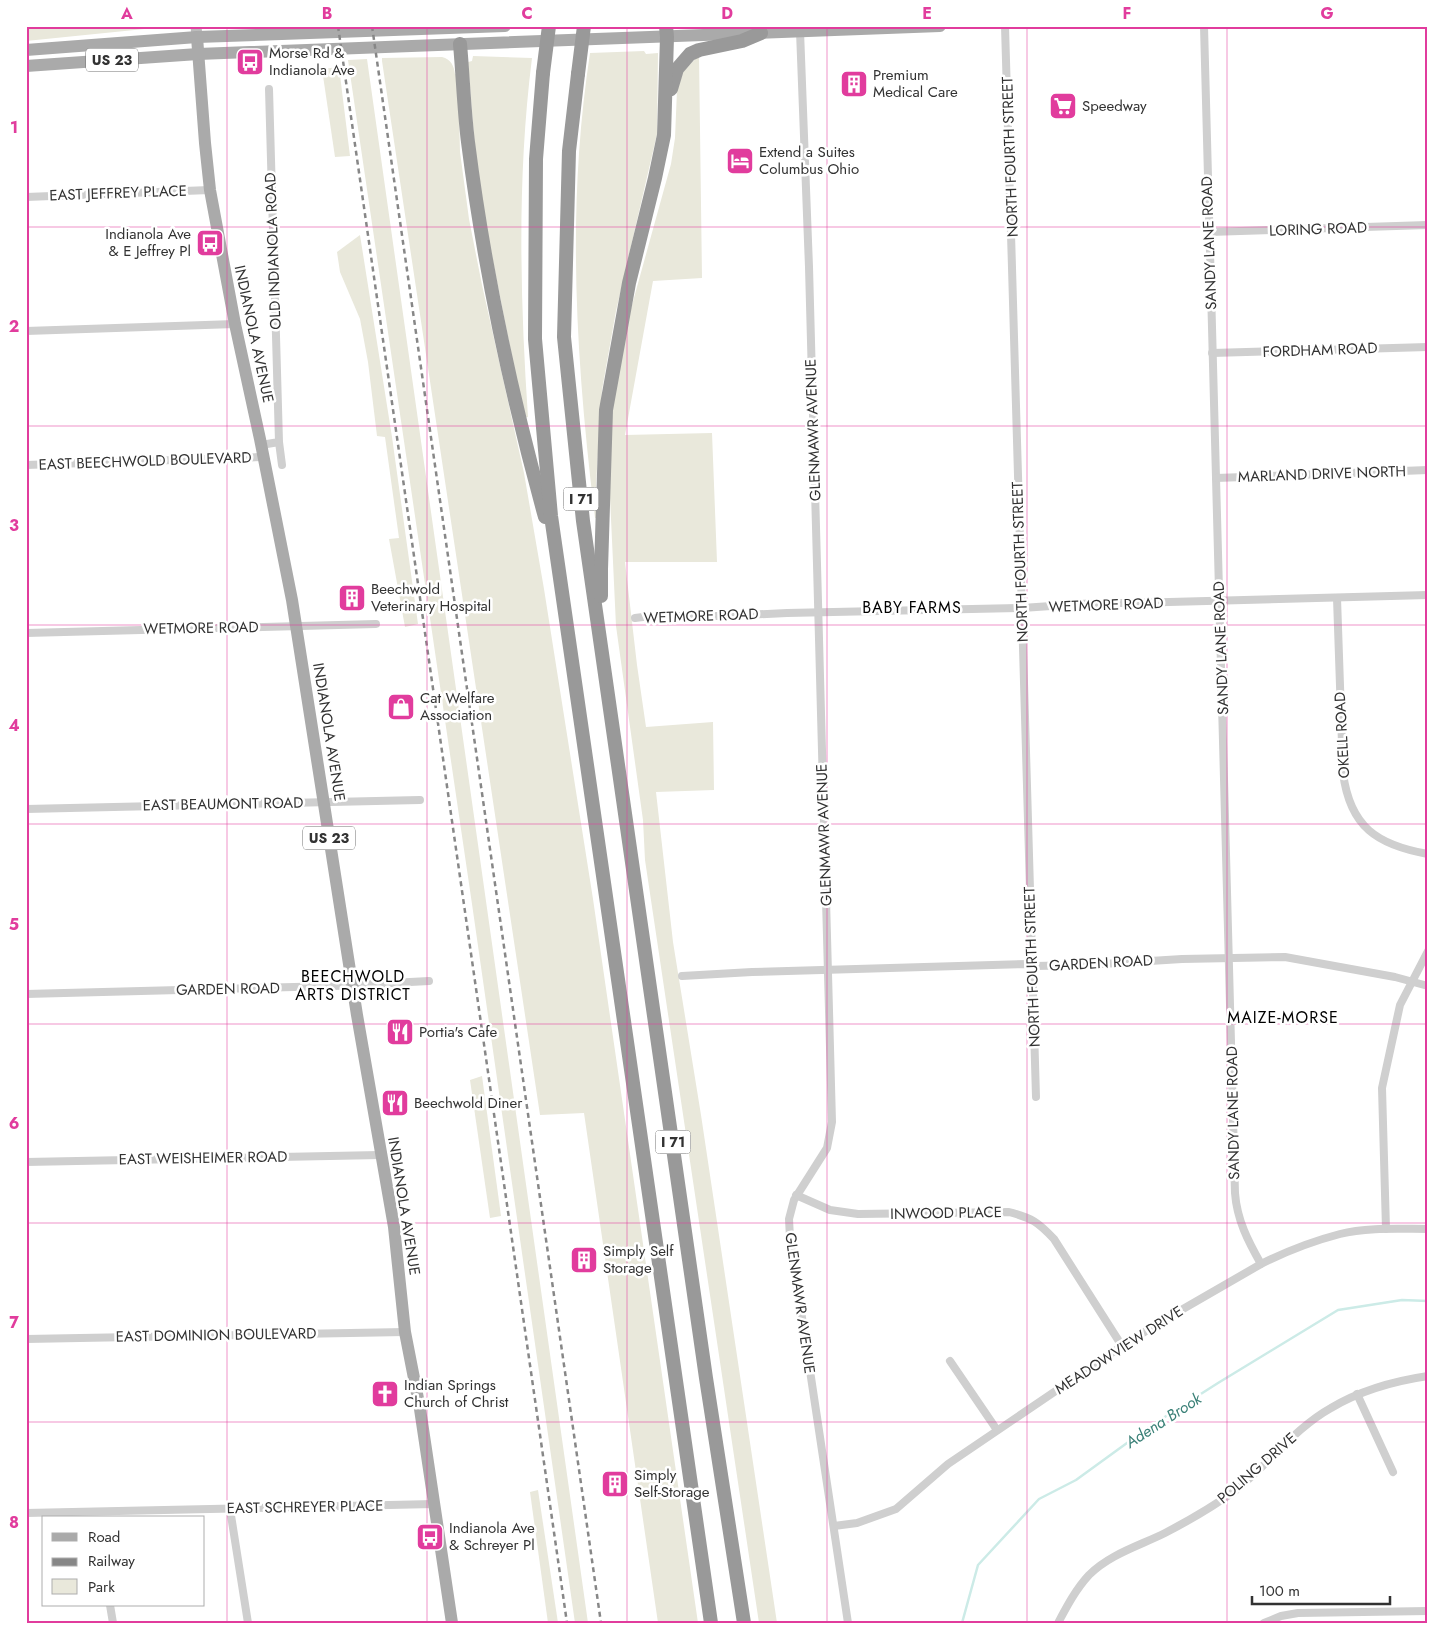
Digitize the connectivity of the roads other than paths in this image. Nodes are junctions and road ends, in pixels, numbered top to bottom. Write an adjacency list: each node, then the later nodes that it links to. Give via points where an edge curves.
1 (505, 26): 7 (main road)
2 (549, 26): 32 (highway, I 71, bridge, via 536,159 535,339)
3 (584, 26): 42 (highway, I 71, bridge, via 569,151 564,337 583,521)
4 (940, 26): 8 (main road)
5 (1005, 26): 36 (street, NORTH FOURTH STREET)
6 (1204, 26): 21 (street, SANDY LANE ROAD)
7 (459, 27): 9 (main road); 12 (main road)
8 (801, 29): 11 (main road); 37 (street, GLENMAWR AVENUE)
9 (196, 32): 13 (main road, US 23); 14 (main road, INDIANOLA AVENUE / US 23)
10 (667, 32): 11 (main road); 12 (main road); 17 (highway)
11 (761, 33): 17 (highway, via 690,54 677,69)
12 (460, 44): 14 (main road); 32 (highway, via 468,141 485,258 525,444)
13 (26, 50)
14 (198, 54): 15 (main road, US 23); 18 (main road, INDIANOLA AVENUE / US 23)
15 (26, 66)
16 (269, 89): 26 (street, OLD INDIANOLA ROAD)
17 (665, 98): 42 (highway, via 664,135 629,283 606,410 601,569)
18 (210, 190): 19 (street, EAST JEFFREY PLACE); 22 (main road, INDIANOLA AVENUE / US 23)
19 (26, 196)
20 (1428, 225): 21 (street, LORING ROAD)
21 (1209, 232): 25 (street, SANDY LANE ROAD)
22 (235, 324): 23 (street); 27 (main road, INDIANOLA AVENUE / US 23)
23 (26, 331)
24 (1428, 347): 25 (street, FORDHAM ROAD)
25 (1212, 353): 31 (street, SANDY LANE ROAD)
26 (279, 442): 27 (street); 29 (street, OLD INDIANOLA ROAD)
27 (262, 451): 28 (street, EAST BEECHWOLD BOULEVARD); 40 (main road, INDIANOLA AVENUE / US 23)
28 (26, 465)
29 (282, 466)
30 (1428, 470): 31 (street, MARLAND DRIVE NORTH)
31 (1216, 478): 35 (street, SANDY LANE ROAD)
32 (558, 564): 82 (highway, I 71)
33 (1428, 595): 34 (street, WETMORE ROAD)
34 (1336, 598): 35 (street, WETMORE ROAD); 46 (street, OKELL ROAD, via 1343,773 1351,809 1362,824 1379,838 1394,846)
35 (1220, 601): 36 (street, WETMORE ROAD); 48 (street, SANDY LANE ROAD)
36 (1022, 608): 37 (street, WETMORE ROAD); 49 (street, NORTH FOURTH STREET)
37 (818, 613): 38 (street, WETMORE ROAD); 50 (street, GLENMAWR AVENUE)
38 (634, 618)
39 (376, 624): 40 (street, WETMORE ROAD)
40 (296, 626): 41 (street, WETMORE ROAD); 44 (main road, INDIANOLA AVENUE / US 23)
41 (26, 633)
42 (603, 661): 83 (highway, I 71)
43 (420, 800): 44 (street, EAST BEAUMONT ROAD)
44 (324, 802): 45 (street, EAST BEAUMONT ROAD); 54 (main road, INDIANOLA AVENUE / US 23)
45 (26, 809)
46 (1428, 854)
47 (1428, 951): 53 (street)
48 (1229, 958): 49 (street, GARDEN ROAD); 53 (street, GARDEN ROAD, via 1285,957 1395,976); 63 (street, SANDY LANE ROAD, via 1236,1209 1243,1232)
49 (1031, 965): 50 (street, GARDEN ROAD); 57 (street, NORTH FOURTH STREET)
50 (828, 970): 51 (street, GARDEN ROAD); 60 (street, GLENMAWR AVENUE, via 832,1122 827,1148)
51 (682, 976)
52 (429, 981): 54 (street, GARDEN ROAD)
53 (1412, 982): 55 (street, GARDEN ROAD); 61 (street, via 1400,1005 1382,1088)
54 (352, 986): 56 (street, GARDEN ROAD); 58 (main road, INDIANOLA AVENUE / US 23)
55 (1428, 986)
56 (26, 994)
57 (1036, 1097)
58 (380, 1154): 59 (street, EAST WEISHEIMER ROAD); 64 (main road, INDIANOLA AVENUE / US 23, via 394,1227)
59 (26, 1162)
60 (796, 1195): 66 (street, INWOOD PLACE, via 830,1210 858,1214 1009,1212 1029,1217 1054,1239); 76 (street, GLENMAWR AVENUE, via 789,1219 790,1238)
61 (1386, 1229): 62 (street, MEADOWVIEW DRIVE); 63 (street, MEADOWVIEW DRIVE, via 1341,1234)
62 (1428, 1229)
63 (1261, 1264): 66 (street, MEADOWVIEW DRIVE)
64 (405, 1332): 65 (street, EAST DOMINION BOULEVARD); 72 (main road, INDIANOLA AVENUE / US 23)
65 (26, 1339)
66 (1122, 1346): 70 (street, MEADOWVIEW DRIVE)
67 (950, 1361): 70 (street)
68 (1428, 1376): 69 (street, POLING DRIVE)
69 (1357, 1394): 71 (street); 85 (street, POLING DRIVE, via 1330,1408 1300,1430 1236,1490 1197,1516 1106,1561 1089,1575 1071,1598)
70 (997, 1430): 76 (street, MEADOWVIEW DRIVE, via 948,1464 896,1509 857,1523)
71 (1393, 1472)
72 (434, 1504): 73 (street, EAST SCHREYER PLACE); 81 (main road, INDIANOLA AVENUE / US 23)
73 (230, 1509): 75 (street, EAST SCHREYER PLACE); 80 (street)
74 (26, 1513): 75 (street, EAST SCHREYER PLACE)
75 (95, 1515)
76 (834, 1526): 84 (street, GLENMAWR AVENUE)
77 (110, 1606): 79 (street)
78 (1428, 1611): 86 (street, via 1298,1613)
79 (113, 1623)
80 (248, 1623)
81 (452, 1623)
82 (711, 1623)
83 (744, 1623)
84 (848, 1623)
85 (1058, 1623)
86 (1264, 1623)

